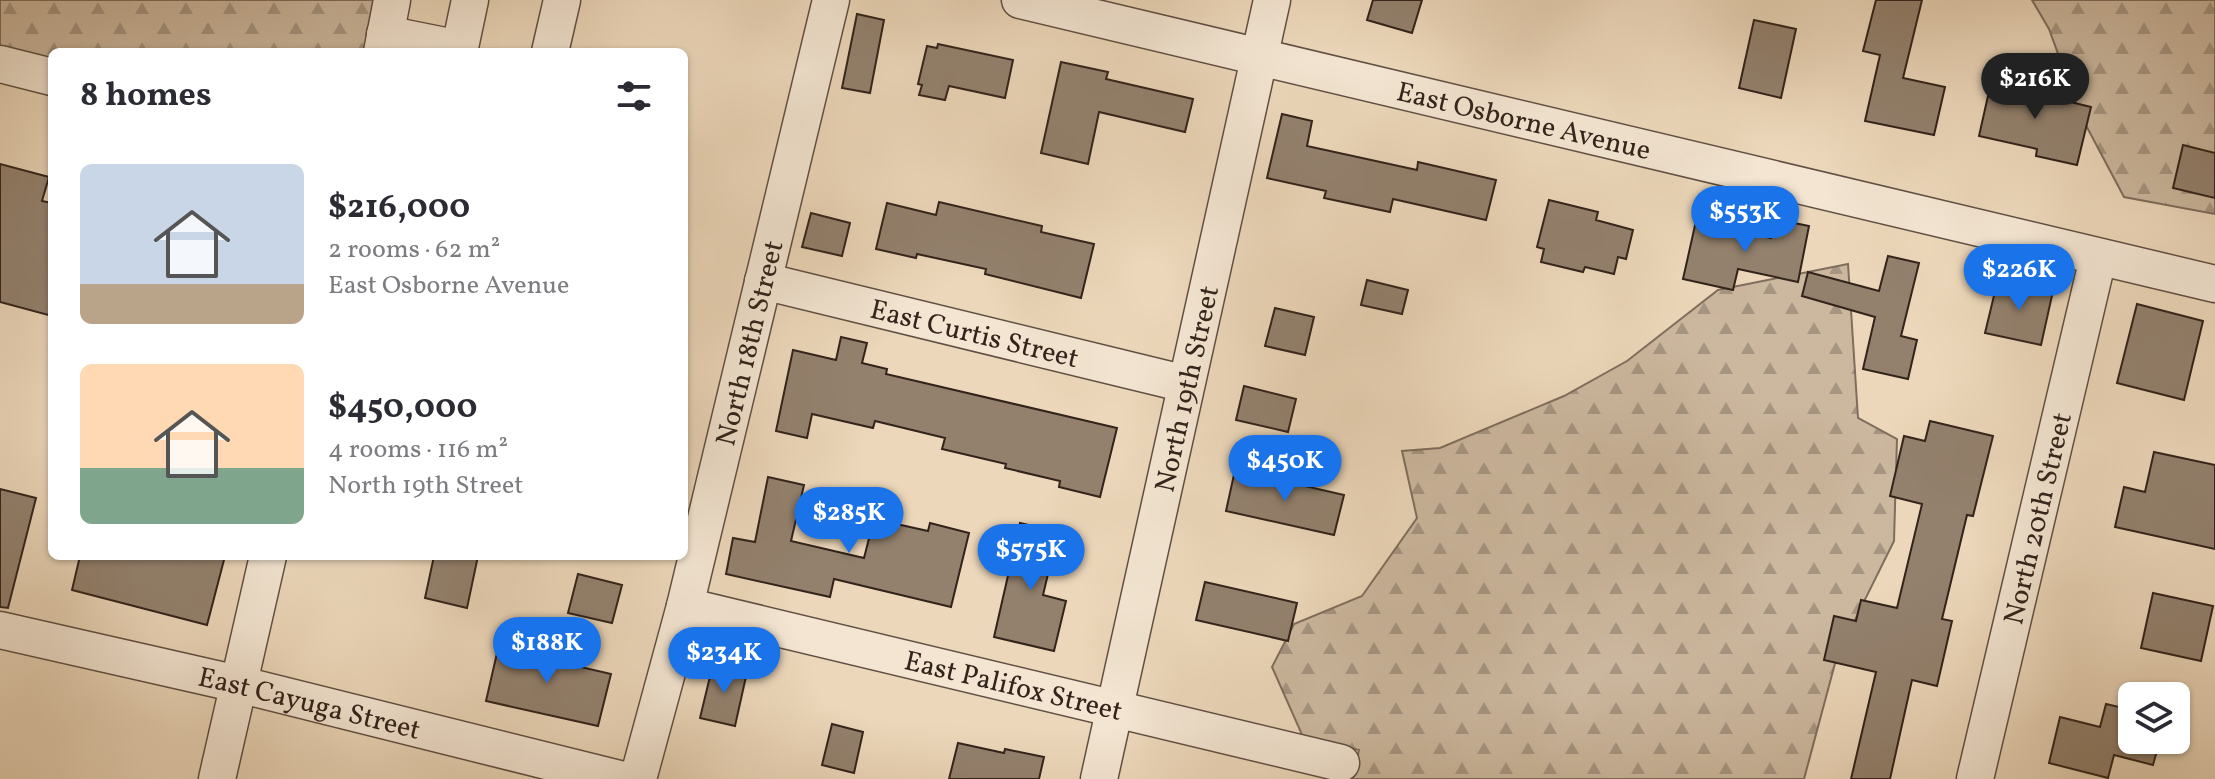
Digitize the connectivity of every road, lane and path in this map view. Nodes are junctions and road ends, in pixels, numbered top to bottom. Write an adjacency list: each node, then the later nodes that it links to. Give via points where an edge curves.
1 (470, 0): 8 (street)
2 (562, 0): 9 (street)
3 (831, 0): 14 (street, North 18th Street)
4 (1020, 0): 10 (street, East Osborne Avenue)
5 (1272, 0): 10 (street, North 19th Street)
6 (386, 29): 7 (street)
7 (453, 48)
8 (460, 48)
9 (551, 48)
10 (1258, 57): 13 (street, East Osborne Avenue); 16 (street, North 19th Street)
11 (0, 64): 12 (street)
12 (48, 76)
13 (2098, 258): 15 (street, East Osborne Avenue); 27 (street, North 20th Street)
14 (763, 281): 16 (street, East Curtis Street); 18 (street, North 18th Street)
15 (2215, 284)
16 (1186, 384): 21 (street, North 19th Street)
17 (267, 560): 20 (street)
18 (685, 606): 21 (street, East Palifox Street); 25 (street, North 18th Street)
19 (0, 630): 20 (street, East Cayuga Street)
20 (238, 684): 23 (street); 24 (street, East Cayuga Street)
21 (1114, 711): 22 (street, East Palifox Street); 26 (street, North 19th Street)
22 (1341, 763)
23 (217, 779)
24 (619, 779)
25 (638, 779)
26 (1099, 779)
27 (1975, 779)

